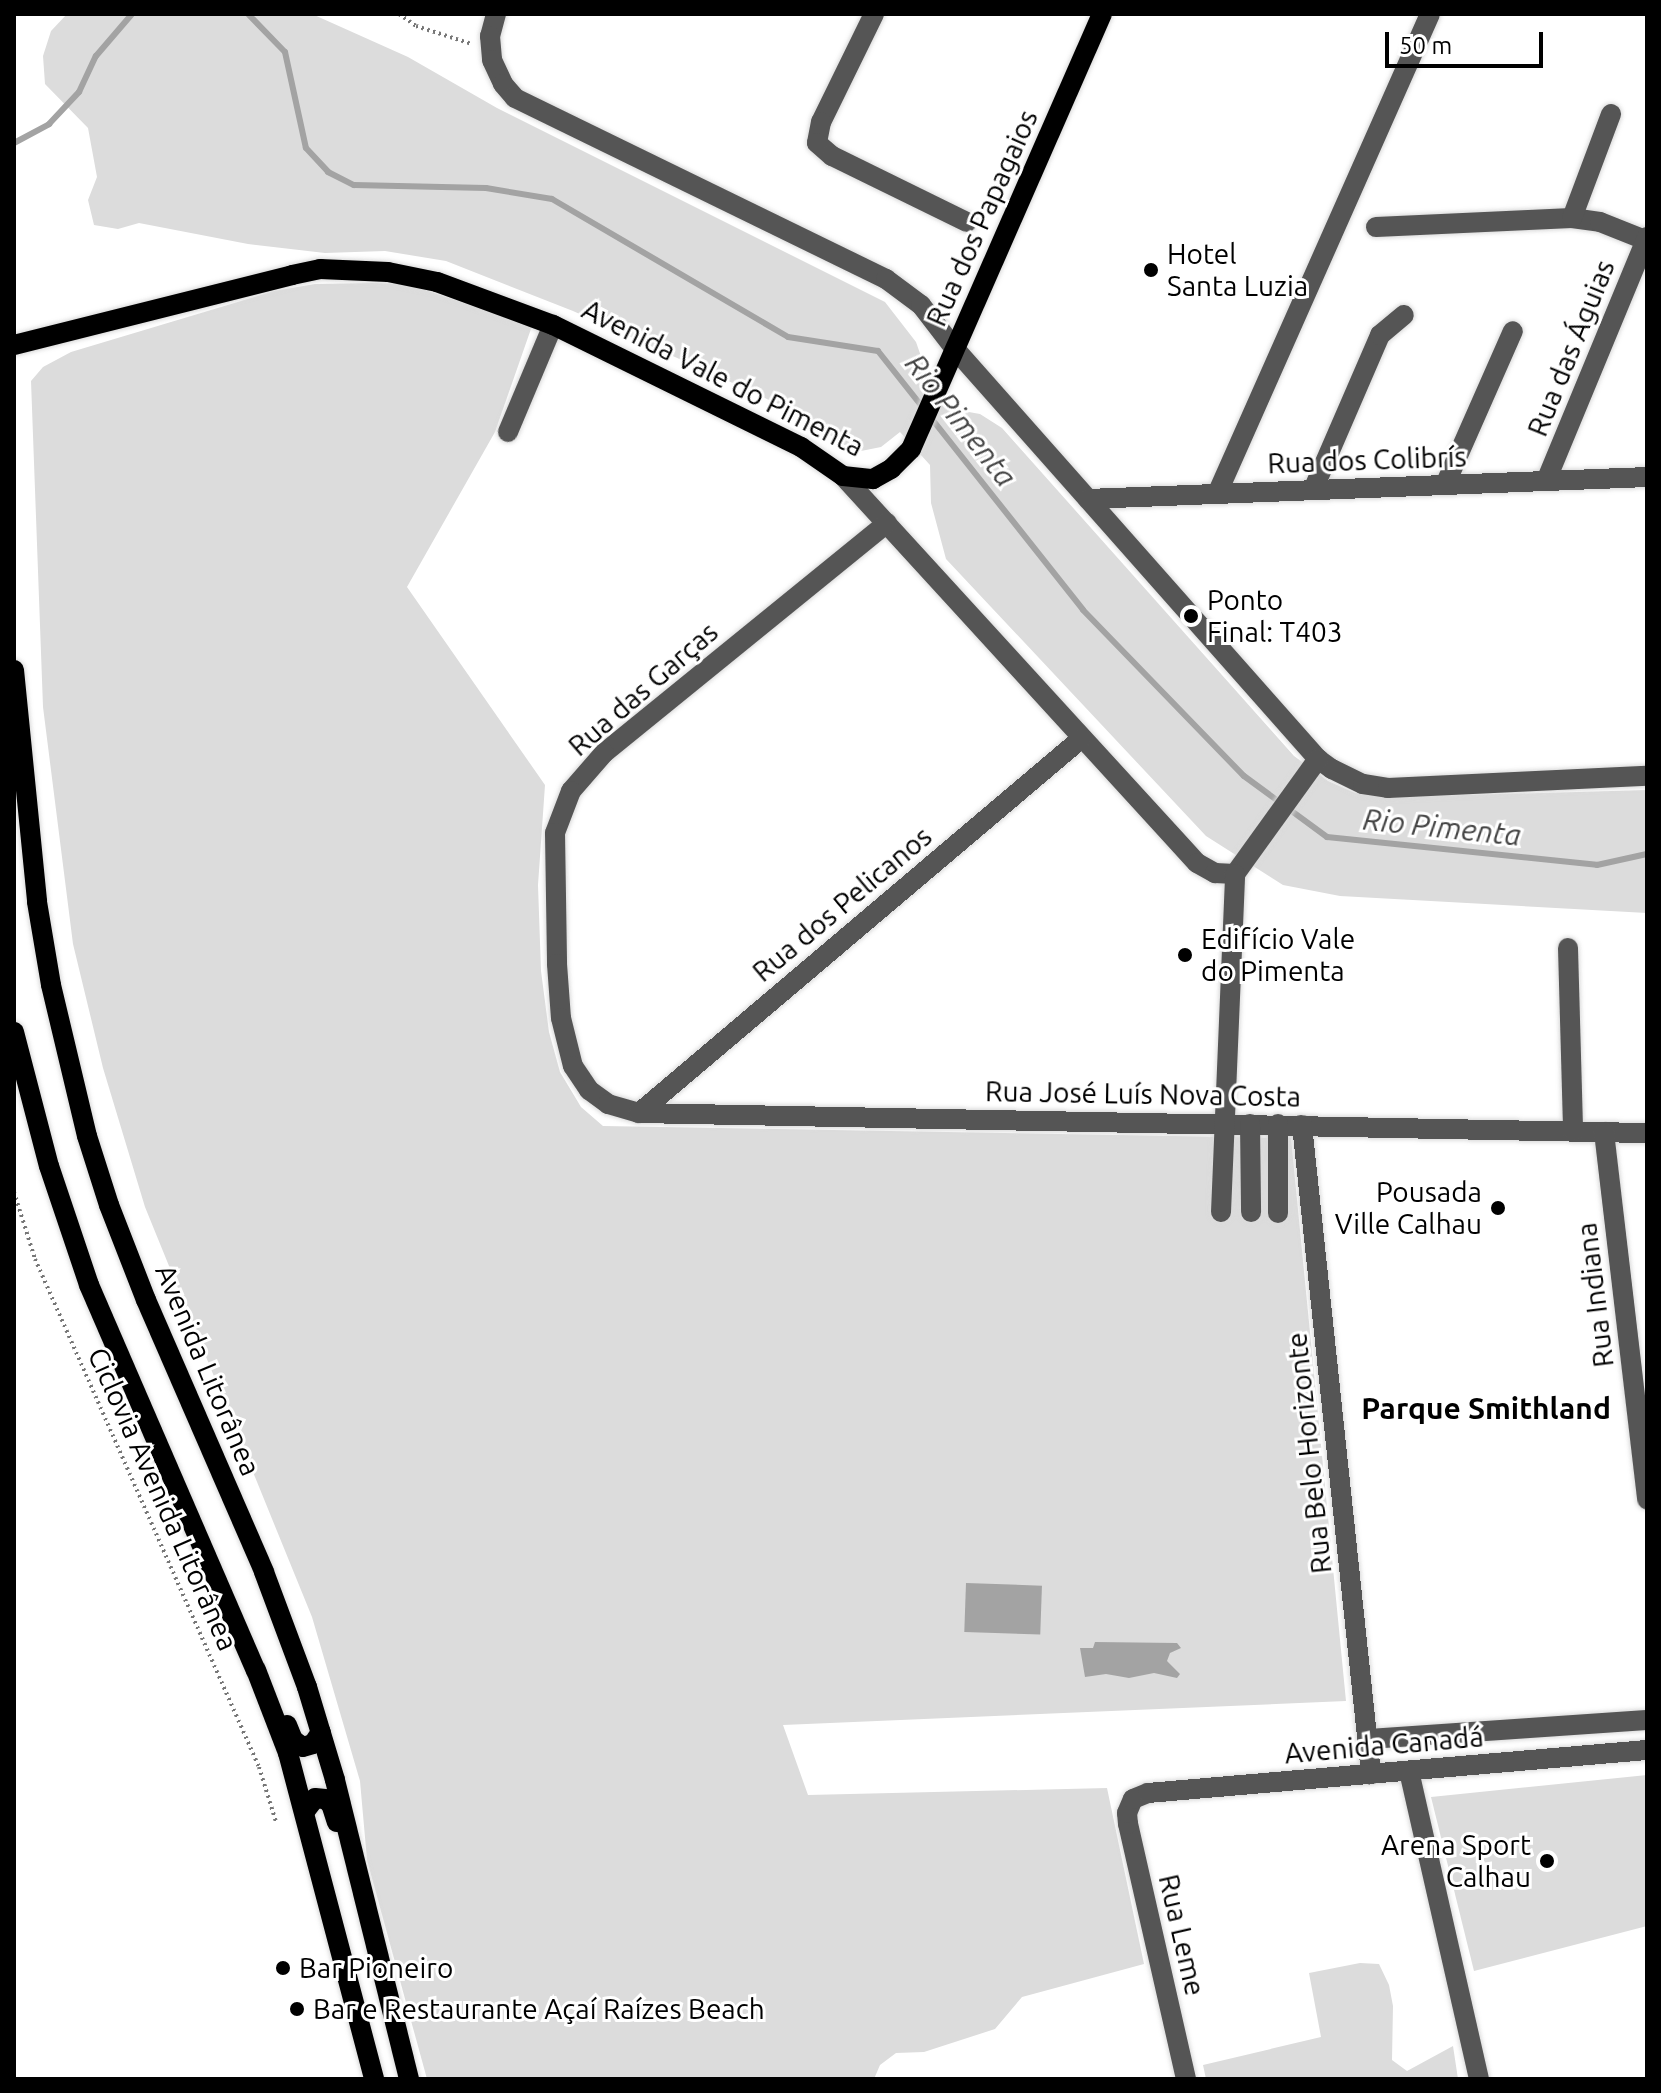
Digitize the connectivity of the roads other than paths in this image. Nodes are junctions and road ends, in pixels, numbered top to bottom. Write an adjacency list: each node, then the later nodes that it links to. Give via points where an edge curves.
1 (496, 14): 14 (street, via 490,47 503,84 524,103 886,279 921,305)
2 (874, 14): 7 (street, via 821,122 817,143 832,156)
3 (1102, 14): 14 (main road, Rua dos Papagaios)
4 (1430, 14): 22 (street)
5 (1611, 114): 6 (street)
6 (1572, 218): 8 (street); 9 (street)
7 (967, 222)
8 (1376, 227)
9 (1646, 238): 19 (street, Rua das Águias)
10 (1404, 315): 21 (street, via 1380,335)
11 (553, 325): 13 (main road, Avenida Vale do Pimenta, via 413,276 320,269); 15 (street); 16 (main road, Avenida Vale do Pimenta, via 801,447)
12 (1513, 331): 20 (street)
13 (14, 345)
14 (960, 355): 17 (main road, Rua dos Papagaios, via 941,381 911,449); 23 (street)
15 (508, 432)
16 (843, 476): 17 (main road, Avenida Vale do Pimenta); 24 (street)
17 (879, 476): 24 (street, Avenida Vale do Pimenta)
18 (1647, 477): 19 (street, Rua dos Colibrís)
19 (1546, 481): 20 (street, Rua dos Colibrís)
20 (1445, 485): 21 (street, Rua dos Colibrís)
21 (1313, 490): 22 (street, Rua dos Colibrís)
22 (1217, 494): 23 (street, Rua dos Colibrís)
23 (1088, 499): 27 (street)
24 (887, 523): 26 (street); 32 (street, Rua das Garças, via 604,753 571,791 562,810 555,833 553,884 561,1018 570,1054 589,1090 608,1104)
25 (14, 670): 46 (main road, Avenida Litorânea, via 37,902 87,1136 146,1300 264,1572)
26 (1082, 738): 29 (street, via 1197,863 1215,873); 32 (street, Rua dos Pelicanos)
27 (1318, 759): 28 (street, via 1354,781 1388,788); 29 (street)
28 (1647, 776)
29 (1235, 874): 33 (street)
30 (1568, 948): 37 (street)
31 (14, 1032): 44 (main road, via 49,1166 89,1285)
32 (639, 1113): 33 (street, Rua José Luís Nova Costa)
33 (1224, 1124): 34 (street, Rua José Luís Nova Costa); 40 (street)
34 (1250, 1124): 35 (street, Rua José Luís Nova Costa); 41 (street)
35 (1278, 1124): 36 (street, Rua José Luís Nova Costa); 42 (street)
36 (1302, 1125): 37 (street, Rua José Luís Nova Costa); 47 (street, Rua Belo Horizonte)
37 (1573, 1131): 38 (street, Rua José Luís Nova Costa)
38 (1604, 1132): 39 (street, Rua José Luís Nova Costa); 43 (street, Rua Indiana)
39 (1647, 1133)
40 (1221, 1212)
41 (1251, 1212)
42 (1278, 1213)
43 (1647, 1499)
44 (256, 1670): 46 (main road, via 274,1690 297,1745 313,1744); 52 (main road)
45 (1647, 1720): 47 (street, Avenida Canadá)
46 (321, 1732): 53 (main road, Avenida Litorânea)
47 (1368, 1739): 50 (street, Rua Belo Horizonte)
48 (1647, 1750): 49 (street, Avenida Canadá)
49 (1409, 1771): 50 (street, Avenida Canadá); 57 (street)
50 (1371, 1774): 51 (street, Avenida Canadá, via 1148,1793)
51 (1129, 1804): 56 (street, Rua Leme, via 1128,1824)
52 (305, 1811): 53 (main road, via 315,1798 331,1804 345,1852); 54 (main road)
53 (360, 1877): 55 (main road, Avenida Litorânea)
54 (374, 2079)
55 (409, 2079)
56 (1186, 2079)
57 (1479, 2079)

